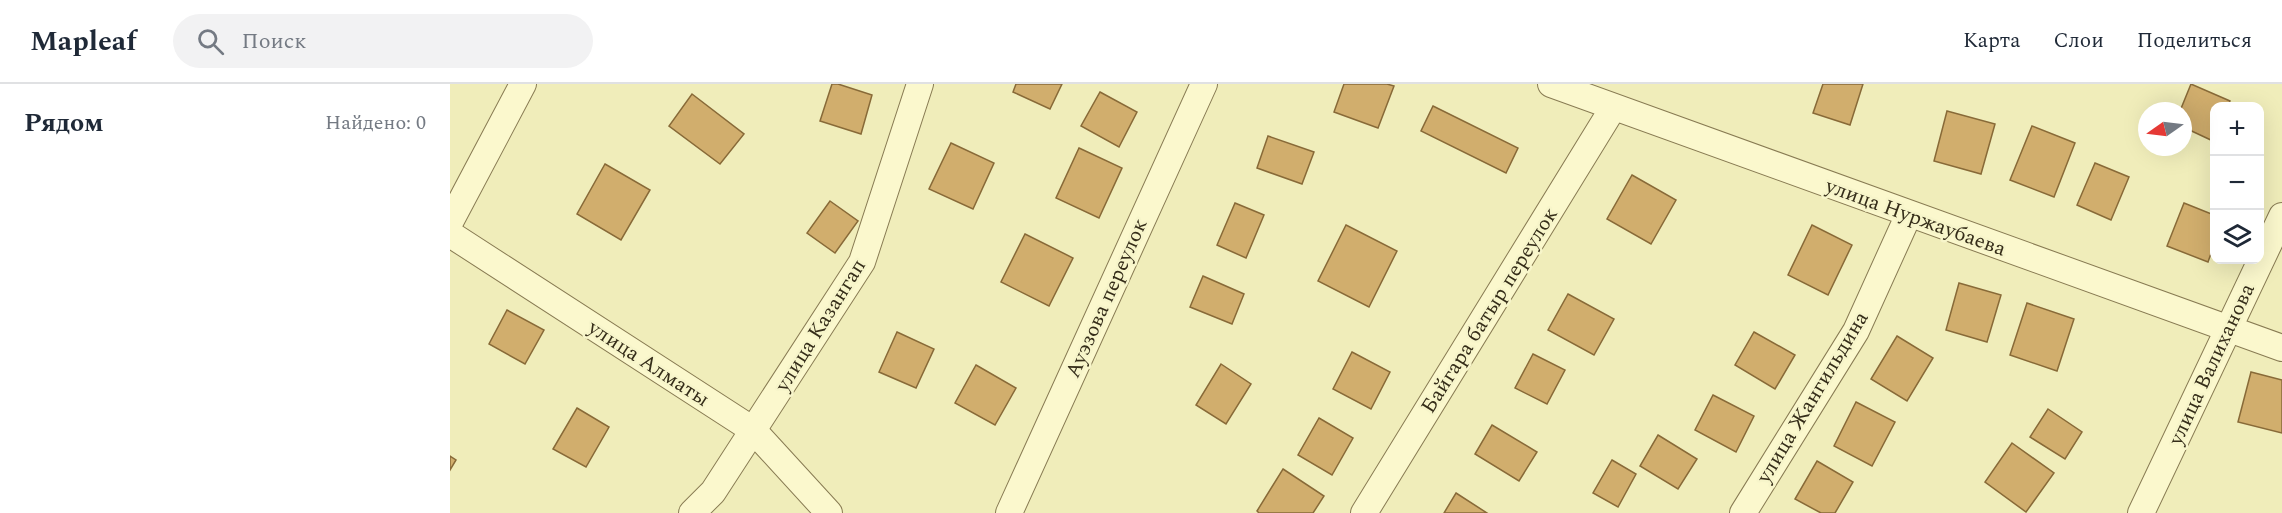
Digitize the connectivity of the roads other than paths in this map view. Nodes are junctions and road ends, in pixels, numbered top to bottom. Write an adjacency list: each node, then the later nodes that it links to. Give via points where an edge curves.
1 (523, 84): 8 (street)
2 (920, 84): 12 (street, улица Казангап, via 862,262)
3 (1204, 84): 15 (street, Ауэзова переулок)
4 (1551, 84): 5 (street, улица Нуржаубаева)
5 (1613, 108): 6 (street, улица Нуржаубаева); 16 (street, Байгара батыр переулок)
6 (1909, 214): 10 (street, улица Нуржаубаева); 17 (street, улица Жангильдина, via 1856,331)
7 (2282, 216): 10 (street, улица Валиханова)
8 (450, 222)
9 (450, 234): 12 (street, улица Алматы)
10 (2228, 329): 11 (street, улица Нуржаубаева); 18 (street, улица Валиханова)
11 (2282, 348)
12 (753, 430): 13 (street, улица Казангап, via 713,492); 14 (street, улица Алматы)
13 (692, 513)
14 (829, 513)
15 (1009, 513)
16 (1364, 513)
17 (1743, 513)
18 (2141, 513)

